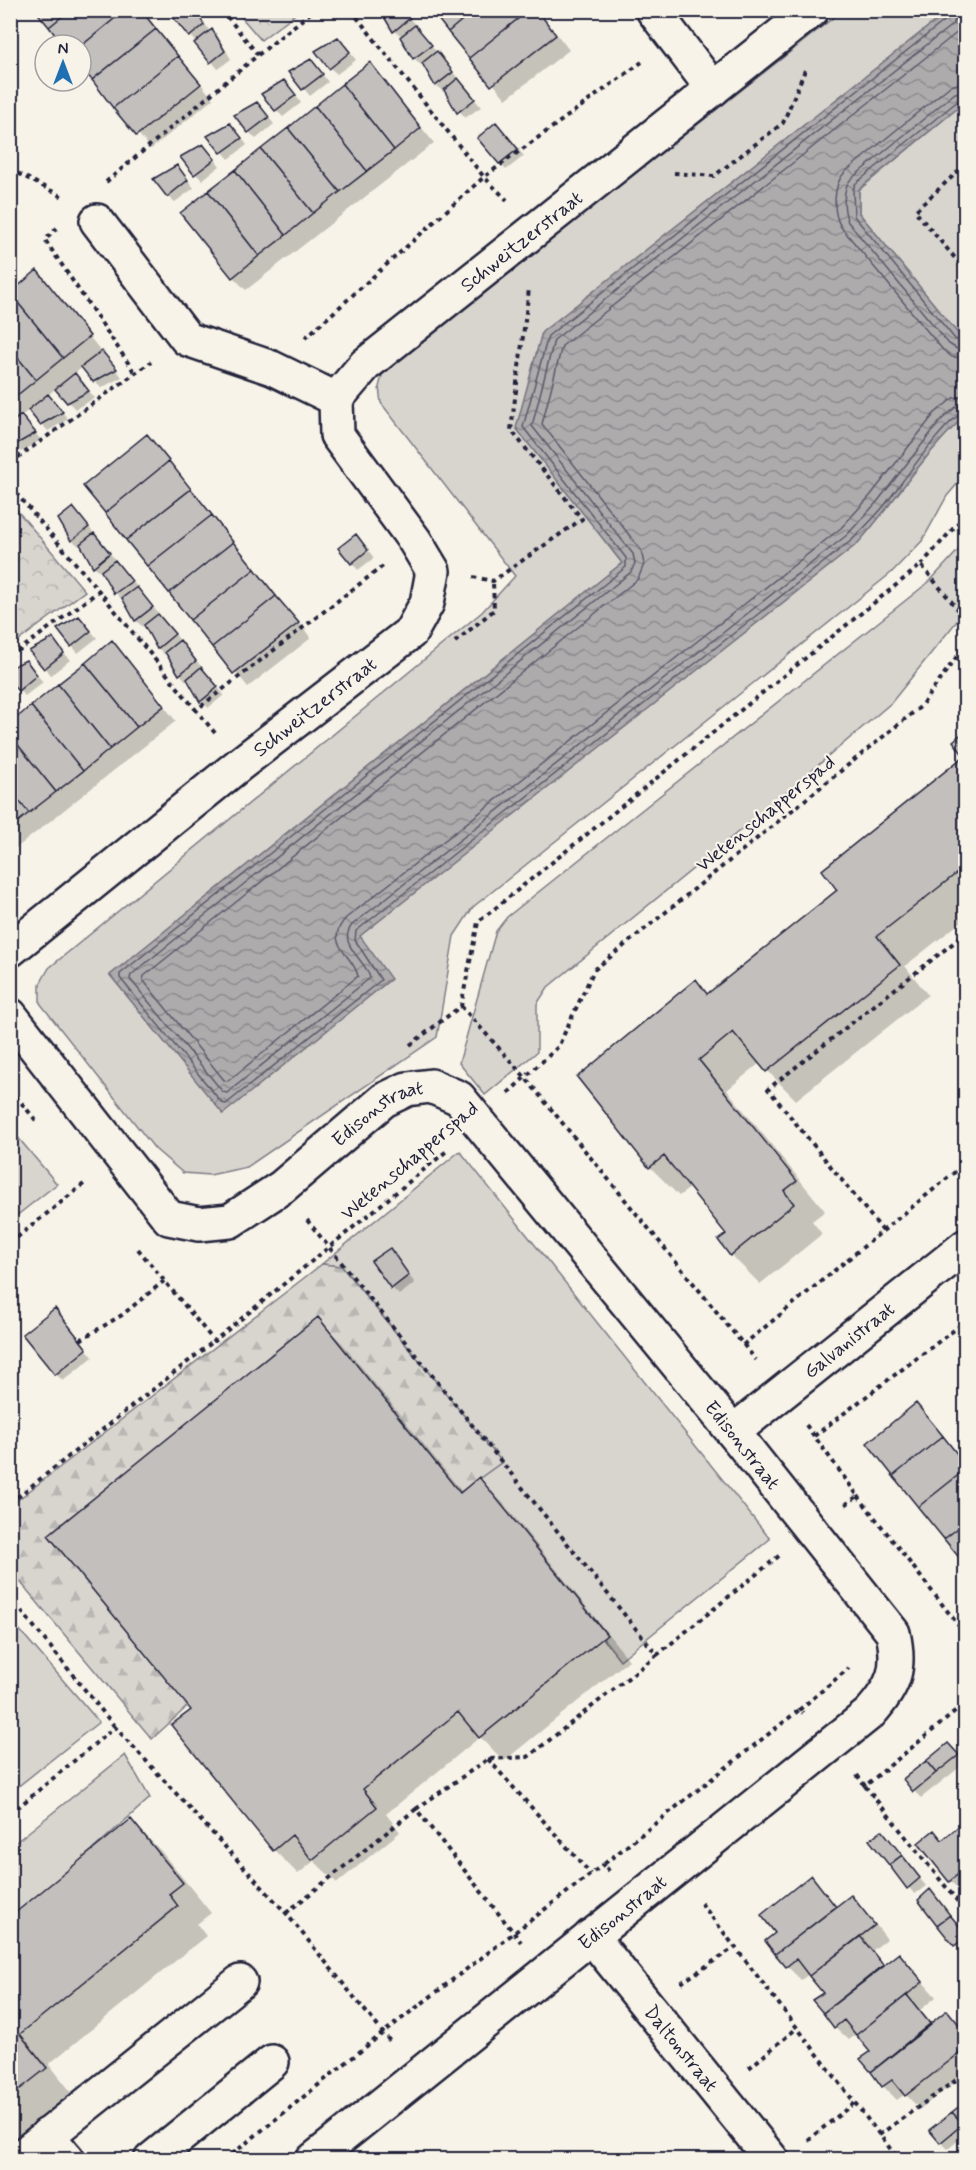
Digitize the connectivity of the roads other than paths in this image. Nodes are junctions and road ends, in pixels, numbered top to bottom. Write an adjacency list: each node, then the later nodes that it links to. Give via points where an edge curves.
1 (653, 10): 3 (street)
2 (812, 10): 3 (street, Schweitzerstraat)
3 (713, 89): 5 (street, Schweitzerstraat, via 365,365)
4 (87, 214): 5 (street, via 187,339 272,368)
5 (336, 399): 6 (street, Schweitzerstraat, via 337,435 433,571 427,603 411,632)
6 (10, 950)
7 (10, 1015): 9 (street, Edisonstraat, via 169,1218 199,1224 230,1221 282,1188 384,1100 407,1089 431,1086 459,1098)
8 (966, 1246): 9 (street, Galvanistraat)
9 (733, 1432): 10 (street, Edisonstraat, via 893,1633 897,1652 895,1674 887,1694 870,1713)
10 (591, 1936): 16 (street, Edisonstraat); 17 (street, Daltonstraat)
11 (240, 1982): 13 (street)
12 (272, 2062): 15 (street)
13 (58, 2147): 14 (street)
14 (17, 2160)
15 (151, 2160)
16 (314, 2160)
17 (772, 2160)

